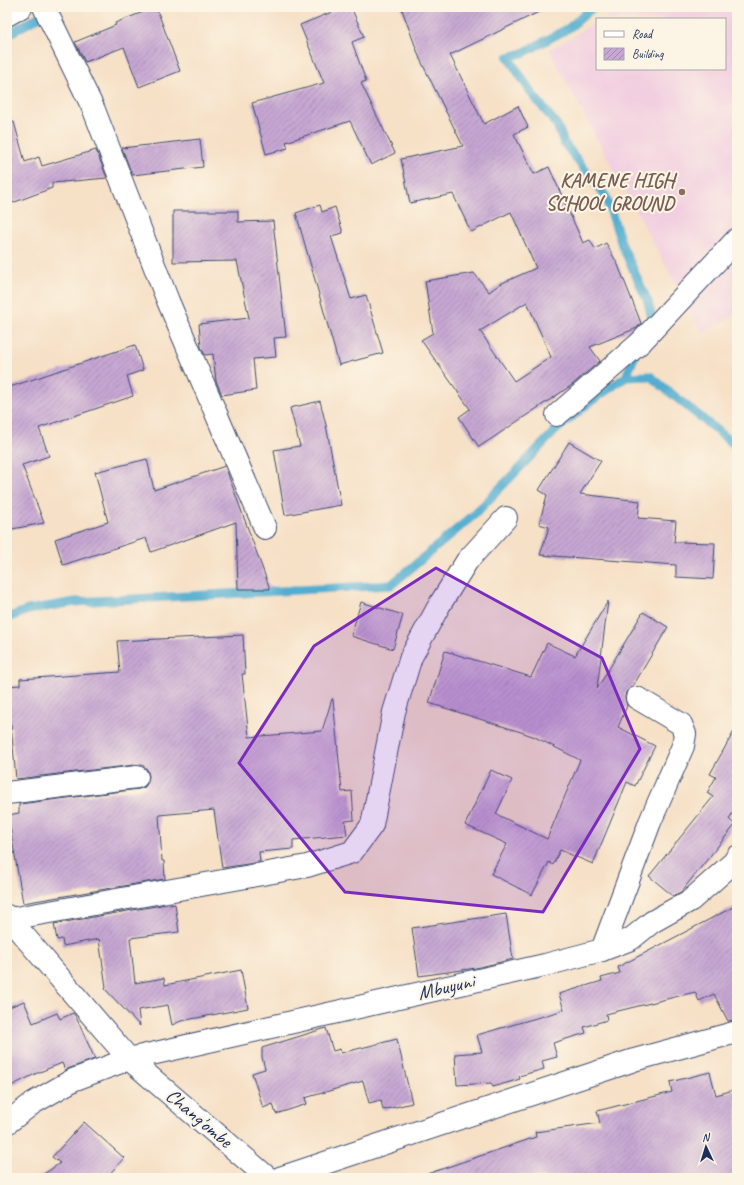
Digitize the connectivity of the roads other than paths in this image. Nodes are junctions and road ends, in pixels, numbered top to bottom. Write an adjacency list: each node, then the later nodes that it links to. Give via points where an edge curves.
1 (20, 7): 3 (street)
2 (44, 7): 7 (street, via 94,110 168,301)
3 (7, 15)
4 (737, 239): 5 (street, via 640,342)
5 (557, 415)
6 (506, 518): 12 (street, via 467,561 411,657 394,712 372,825 352,852 307,866)
7 (265, 528)
8 (637, 698): 13 (street, via 681,724 685,734)
9 (137, 777): 10 (street)
10 (7, 793)
11 (737, 857): 13 (street, Mbuyuni, via 691,900 652,922 631,939)
12 (9, 918): 15 (street, Chang'ombe)
13 (602, 950): 15 (street, Mbuyuni)
14 (737, 1032): 18 (street, via 634,1060)
15 (129, 1059): 16 (street, Mbuyuni, via 73,1080 33,1103); 17 (street, Chang'ombe)
16 (7, 1123)
17 (268, 1178)
18 (280, 1178)

